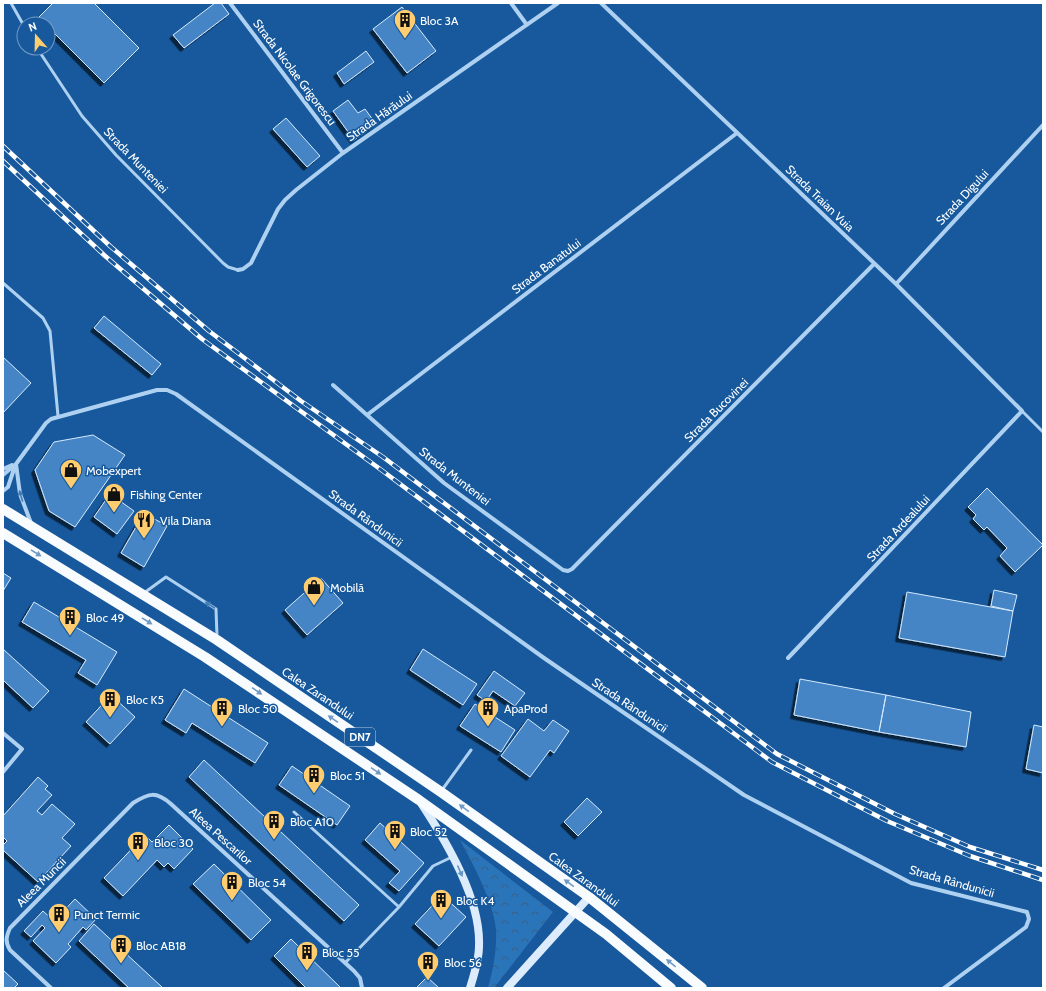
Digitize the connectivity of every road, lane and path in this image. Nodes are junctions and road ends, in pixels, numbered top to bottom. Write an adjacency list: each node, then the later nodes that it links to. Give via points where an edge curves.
1 (11, 3): 6 (lane)
2 (230, 3): 11 (street, Strada Nicolae Grigorescu)
3 (511, 3): 7 (street)
4 (558, 3): 7 (street, Strada Hărăului)
5 (601, 3): 10 (street, Strada Traian Vuia)
6 (18, 16)
7 (527, 25): 11 (street, Strada Hărăului)
8 (42, 56): 13 (lane, Strada Munteniei, via 82,116 116,155 223,263)
9 (1043, 125): 15 (street, Strada Digului)
10 (737, 133): 12 (street, Strada Traian Vuia); 18 (street, Strada Banatului)
11 (344, 153): 13 (street, Strada Hărăului, via 285,200 270,222 251,263)
12 (874, 264): 15 (street, Strada Traian Vuia); 28 (street, Strada Bucovinei)
13 (238, 270)
14 (3, 283): 19 (lane, via 43,318 50,330)
15 (896, 284): 17 (street, Strada Traian Vuia)
16 (333, 385): 18 (street, Strada Munteniei)
17 (1022, 412): 20 (lane); 31 (street, Strada Ardealului)
18 (367, 415): 28 (street, Strada Munteniei, via 444,483 563,570)
19 (58, 416): 21 (street, via 46,422); 50 (street, Strada Rândunicii, via 157,390 167,390 176,394 544,658 744,795 911,883 1027,912 1029,918 1026,927)
20 (1043, 432)
21 (16, 464): 22 (street); 23 (street); 24 (street, via 8,487); 26 (street, one-way to 21, via 20,494)
22 (3, 469)
23 (3, 475)
24 (3, 491)
25 (3, 509): 26 (main road, Calea Zarandului / DN7)
26 (32, 527): 29 (main road, Calea Zarandului / DN7)
27 (3, 533): 37 (main road, DN7, one-way to 37, via 205,657)
28 (572, 570)
29 (142, 594): 30 (main road, Calea Zarandului / DN7); 30 (lane, one-way to 29, via 216,609 166,577)
30 (217, 640): 35 (main road, Calea Zarandului / DN7, one-way to 30)
31 (788, 658)
32 (3, 733): 34 (street, via 22,749)
33 (471, 750): 35 (lane)
34 (3, 772)
35 (441, 792): 40 (main road, Calea Zarandului / DN7, one-way to 35)
36 (145, 795): 43 (street, Aleea Pescarilor, via 163,797); 44 (street, Aleea Muncii, via 133,803 6,935 6,944 10,950)
37 (420, 800): 39 (street); 42 (main road, DN7)
38 (294, 812): 41 (lane)
39 (453, 856): 41 (lane, via 433,866); 46 (street, one-way to 46, via 469,892 478,931 477,964)
40 (588, 897): 42 (street); 49 (main road, Calea Zarandului / DN7, one-way to 40)
41 (400, 907): 43 (lane)
42 (575, 912): 47 (street); 48 (main road, DN7)
43 (345, 963): 45 (street, Aleea Pescarilor, via 360,978)
44 (51, 988)
45 (362, 988)
46 (470, 988)
47 (507, 988)
48 (671, 988)
49 (702, 988)
50 (944, 988)

